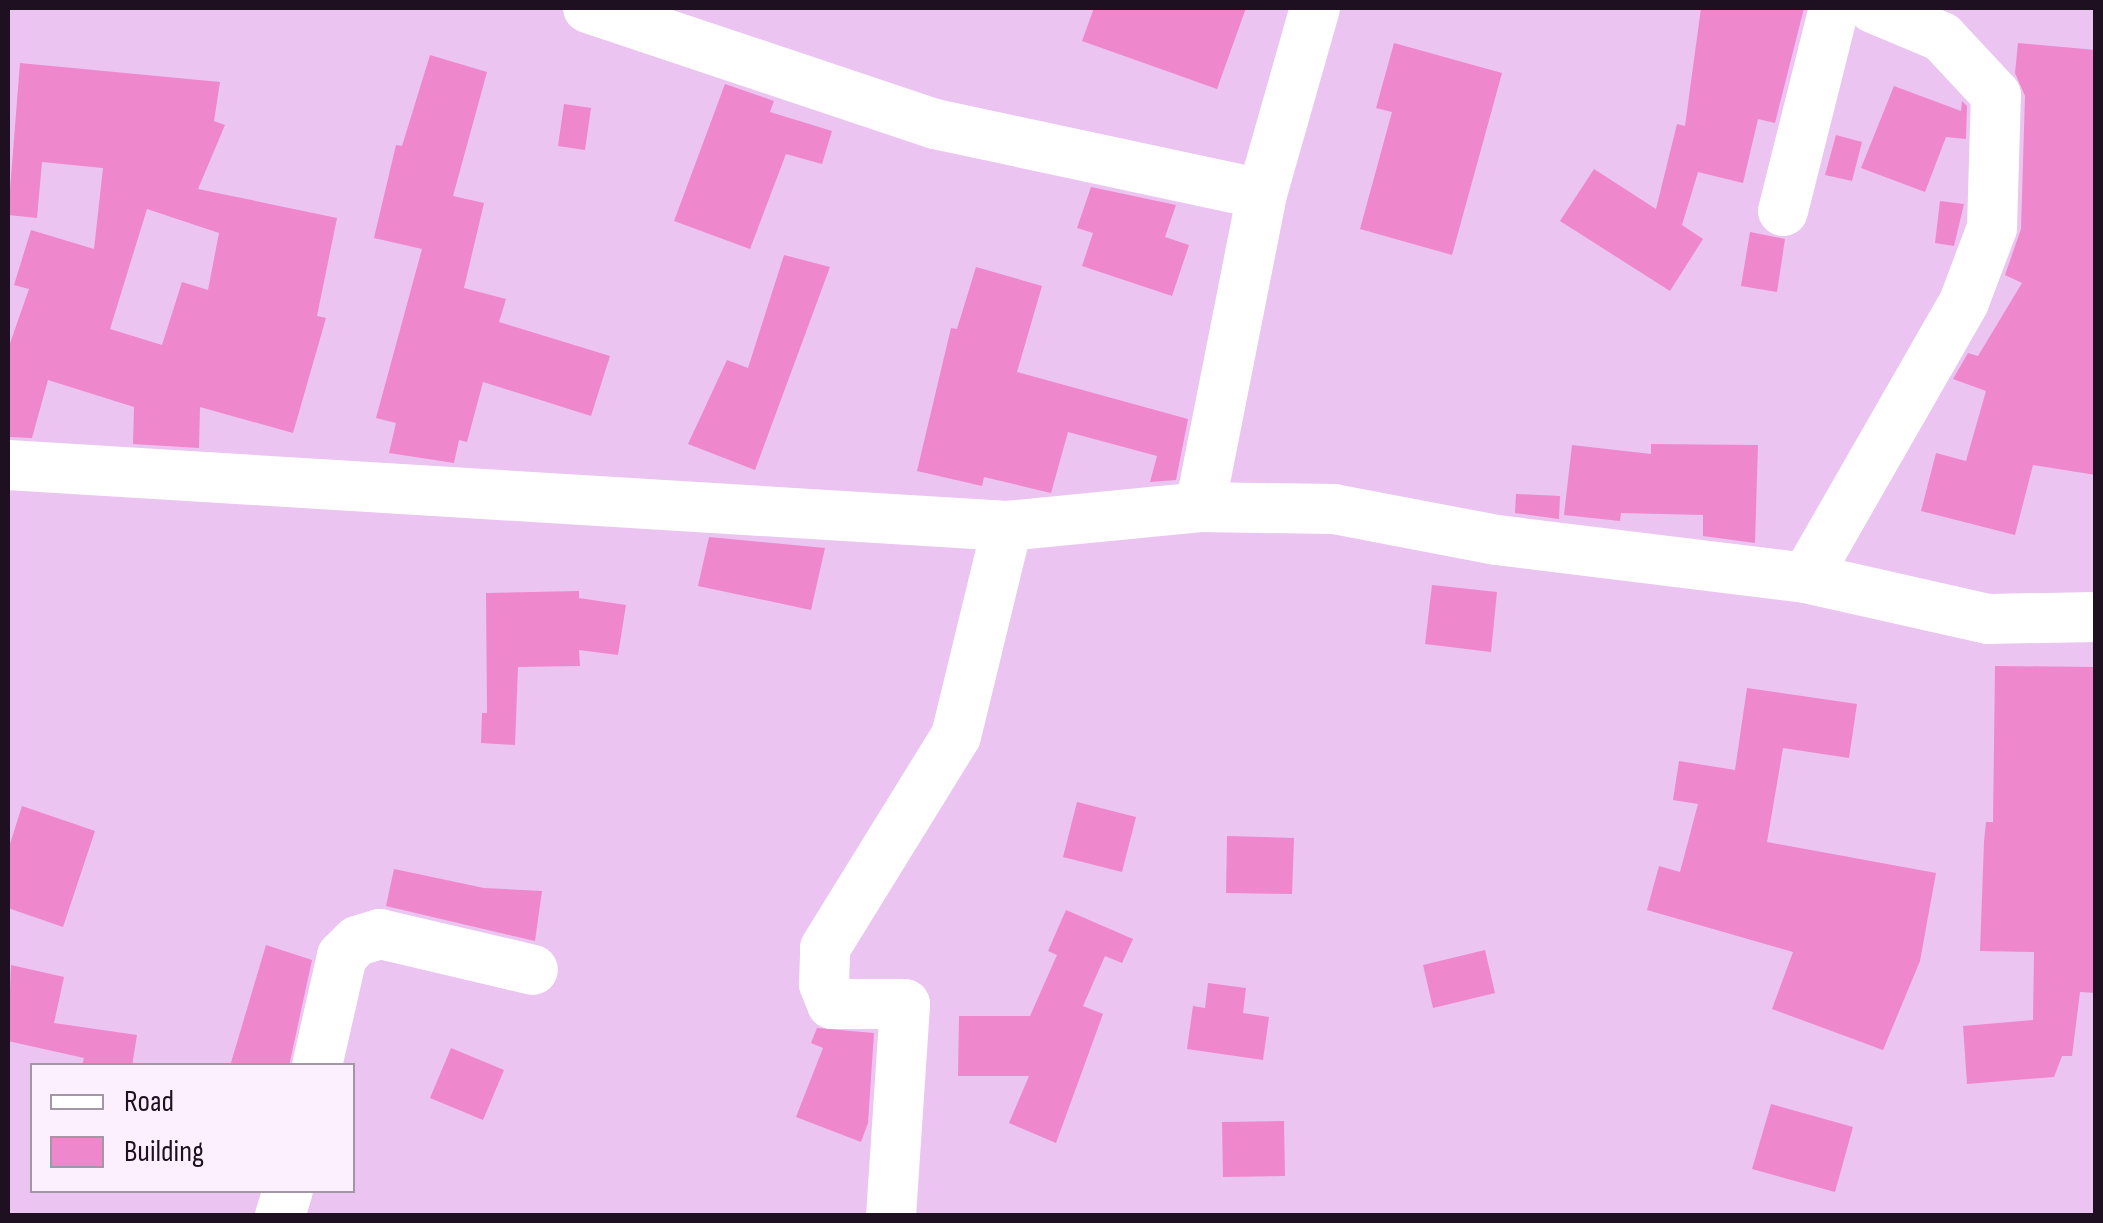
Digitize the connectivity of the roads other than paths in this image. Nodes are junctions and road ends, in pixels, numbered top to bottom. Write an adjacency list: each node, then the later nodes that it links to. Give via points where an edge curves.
1 (588, 8): 5 (street, via 934,124)
2 (1315, 8): 5 (street)
3 (1834, 8): 6 (street)
4 (1873, 8): 10 (street, via 1942,38 1996,96 1992,228 1964,302)
5 (1262, 194): 8 (street)
6 (1782, 211)
7 (8, 465): 9 (street)
8 (1200, 507): 9 (street); 10 (street, via 1334,509 1497,540)
9 (1008, 526): 14 (street, via 956,736 825,948 824,984 832,1004 905,1004)
10 (1806, 578): 11 (street, via 1988,619)
11 (2096, 616)
12 (533, 970): 13 (street, via 380,934 357,940 342,956)
13 (318, 1063)
14 (892, 1216)

